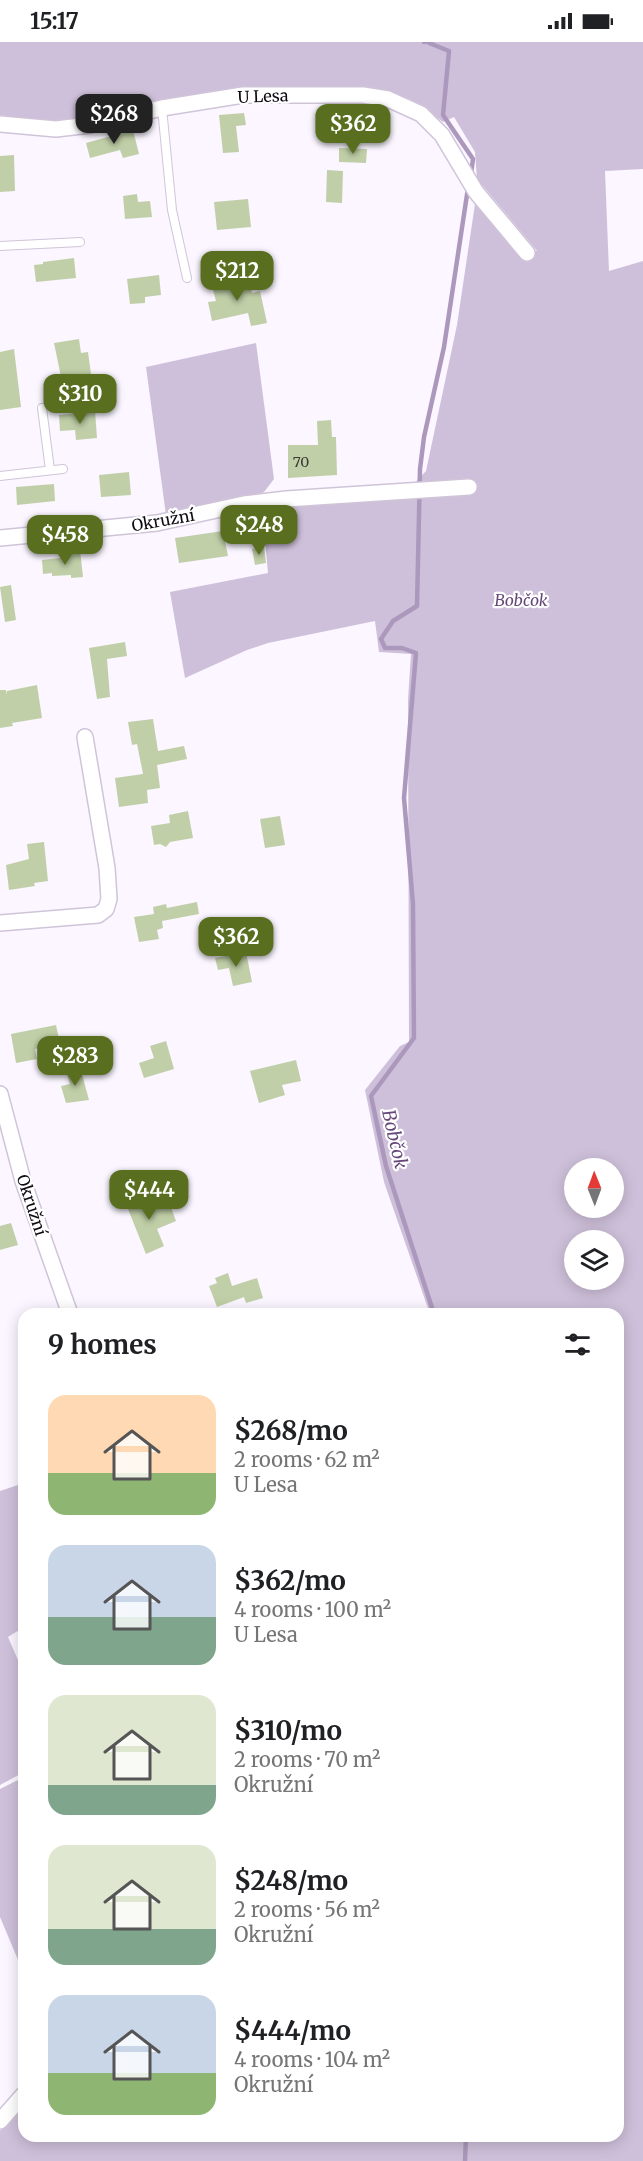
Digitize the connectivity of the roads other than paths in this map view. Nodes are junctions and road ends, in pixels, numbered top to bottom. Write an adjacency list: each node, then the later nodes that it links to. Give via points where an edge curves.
1 (162, 108): 2 (street, U Lesa, via 56,129); 5 (street, U Lesa, via 243,95 363,95 388,99 421,114 442,135 476,192); 6 (lane, via 172,210)
2 (0, 123)
3 (80, 242): 4 (lane)
4 (0, 246)
5 (527, 253)
6 (187, 278)
7 (42, 408): 9 (lane)
8 (63, 469): 9 (lane)
9 (50, 470): 10 (lane)
10 (0, 476)
11 (469, 487): 12 (street, Okružní, via 286,499 244,504 157,524)
12 (0, 538)
13 (85, 738): 14 (street, via 107,868 106,909 98,915)
14 (0, 923)
15 (0, 1094): 16 (street, Okružní, via 23,1181)
16 (68, 1308)
17 (18, 2101): 18 (street)
18 (0, 2121)

